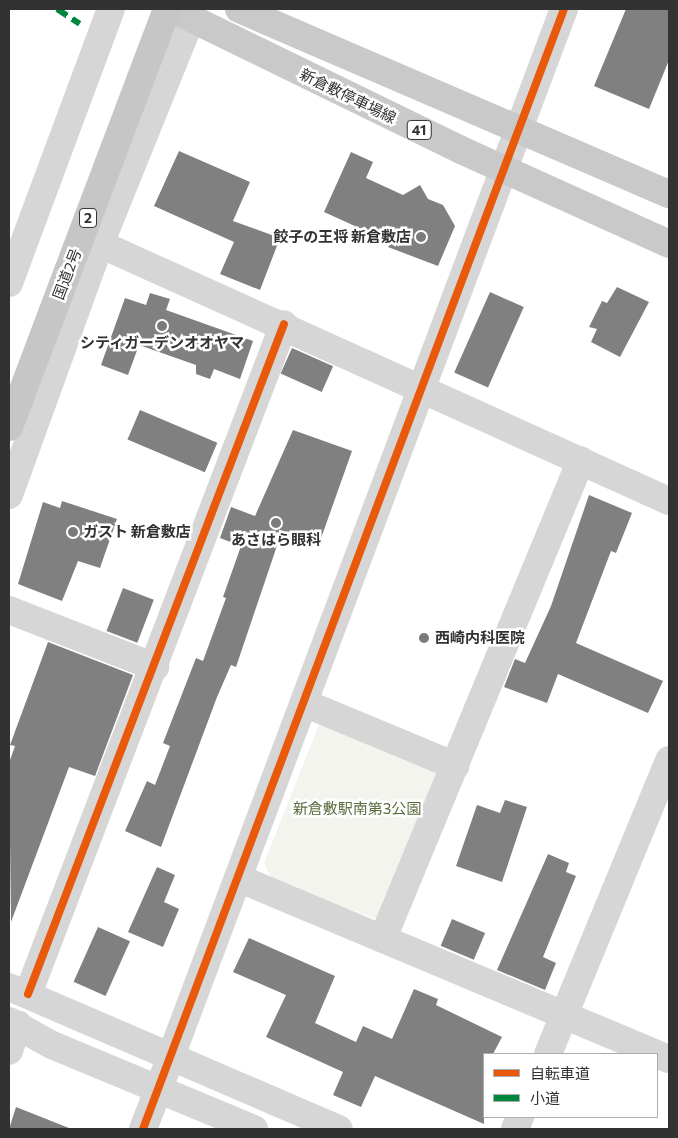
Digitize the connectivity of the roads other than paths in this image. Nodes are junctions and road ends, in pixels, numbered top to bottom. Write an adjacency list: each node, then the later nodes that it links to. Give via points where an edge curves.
1 (112, 9): 10 (street)
2 (239, 9): 5 (main road)
3 (564, 9): 5 (street)
4 (181, 12): 6 (main road, 新倉敷停車場線 / 41); 8 (street); 13 (highway, 国道2号 / 2)
5 (518, 126): 6 (street); 7 (main road)
6 (501, 169): 9 (main road, 新倉敷停車場線 / 41); 12 (street)
7 (669, 194)
8 (100, 244): 11 (street); 15 (street)
9 (669, 244)
10 (9, 283)
11 (284, 324): 12 (street); 18 (street)
12 (424, 389): 14 (street); 19 (street)
13 (9, 426)
14 (581, 460): 16 (street); 21 (street)
15 (9, 495)
16 (669, 501)
17 (9, 610): 18 (street)
18 (155, 667): 24 (street)
19 (304, 703): 21 (street); 22 (street)
20 (669, 760): 25 (street)
21 (455, 766): 23 (street)
22 (238, 878): 23 (street); 30 (street)
23 (382, 938): 25 (street)
24 (18, 990): 30 (street)
25 (564, 1017): 28 (street); 29 (street)
26 (13, 1023): 27 (street); 31 (street, via 52,1045)
27 (9, 1050)
28 (548, 1053)
29 (654, 1053)
30 (170, 1058): 31 (street); 34 (street)
31 (159, 1088): 32 (street); 33 (street)
32 (143, 1129)
33 (254, 1129)
34 (339, 1129)

